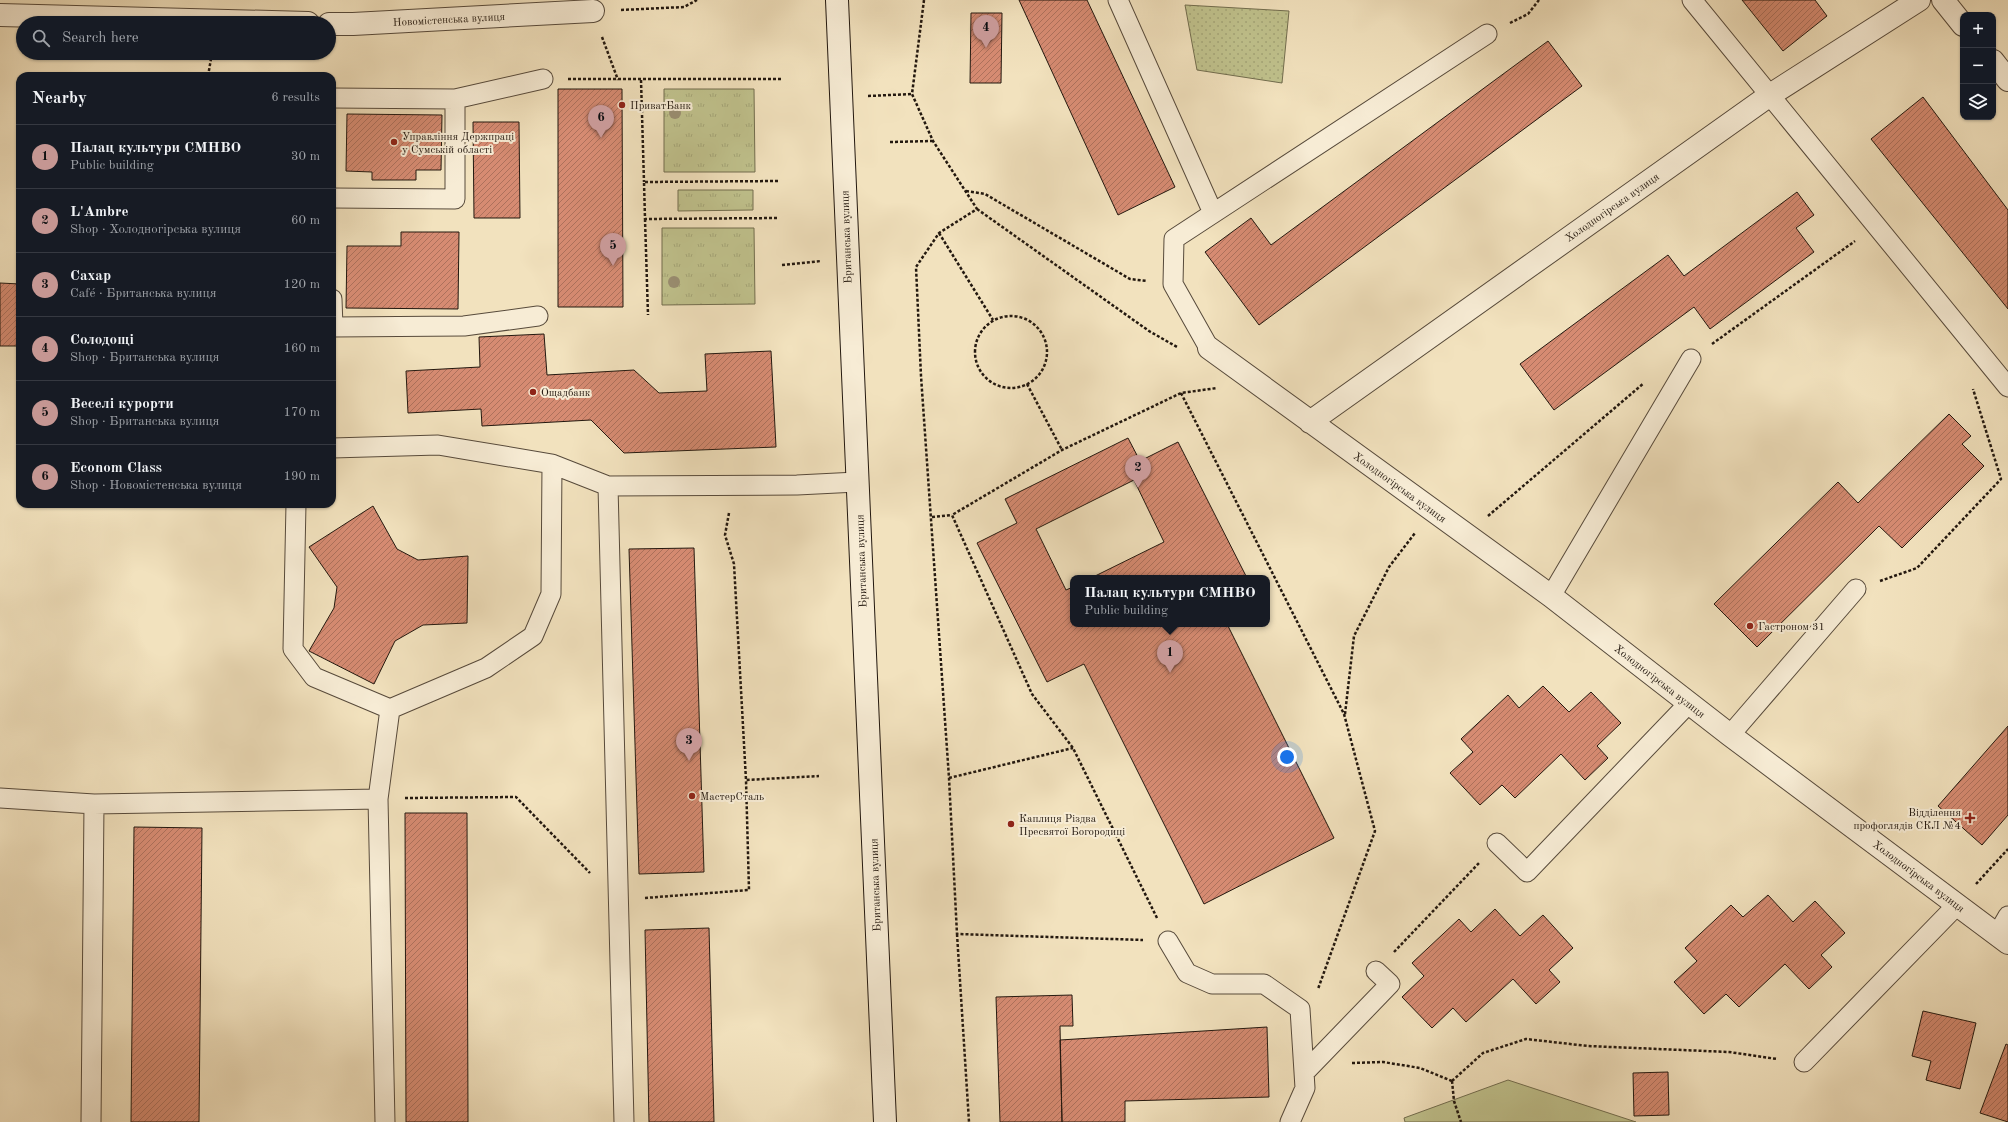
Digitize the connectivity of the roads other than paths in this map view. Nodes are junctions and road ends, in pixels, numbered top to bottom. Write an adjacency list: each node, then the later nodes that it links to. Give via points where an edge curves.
1 (837, 0): 28 (street, Британська вулиця)
2 (1118, 0): 19 (lane)
3 (1692, 0): 15 (lane)
4 (1919, 0): 15 (street, Холодногірська вулиця)
5 (1943, 0): 9 (street)
6 (593, 11): 10 (street, Новомістенська вулиця)
7 (0, 15): 8 (street)
8 (38, 16)
9 (1960, 20)
10 (336, 24)
11 (1487, 34): 19 (lane)
12 (1996, 66): 14 (street)
13 (543, 79): 17 (lane)
14 (2008, 80)
15 (1770, 95): 24 (lane); 25 (street, Холодногірська вулиця)
16 (336, 98): 17 (lane)
17 (455, 99): 18 (lane, via 455,199)
18 (336, 198)
19 (1213, 213): 22 (lane, via 1174,239 1173,284)
20 (538, 316): 21 (lane, via 464,326)
21 (336, 326)
22 (1209, 348): 25 (street, Холодногірська вулиця)
23 (1691, 359): 32 (lane)
24 (2008, 387)
25 (1310, 422): 32 (street, Холодногірська вулиця)
26 (336, 448): 27 (lane, via 438,445)
27 (552, 464): 29 (lane); 34 (lane, via 551,594 533,636 486,668)
28 (857, 482): 29 (lane, via 797,485); 50 (street, Британська вулиця)
29 (608, 486): 49 (lane)
30 (296, 508): 34 (lane, via 293,649 314,677)
31 (1856, 589): 35 (lane)
32 (1551, 596): 33 (street, Холодногірська вулиця)
33 (1689, 703): 35 (street, Холодногірська вулиця); 39 (lane, via 1527,872)
34 (390, 709): 37 (lane)
35 (1730, 735): 40 (street, Холодногірська вулиця)
36 (0, 798): 38 (lane)
37 (378, 798): 38 (lane); 48 (lane)
38 (94, 804): 47 (lane)
39 (1497, 844)
40 (1957, 905): 42 (street, Холодногірська вулиця); 45 (lane)
41 (2008, 916): 42 (lane)
42 (2002, 939)
43 (1168, 941): 46 (lane, via 1187,973 1212,984 1264,984 1300,1009)
44 (1376, 971): 46 (lane, via 1390,984)
45 (1804, 1062)
46 (1305, 1072): 51 (lane, via 1305,1088)
47 (91, 1122)
48 (385, 1122)
49 (624, 1122)
50 (885, 1122)
51 (1290, 1122)

